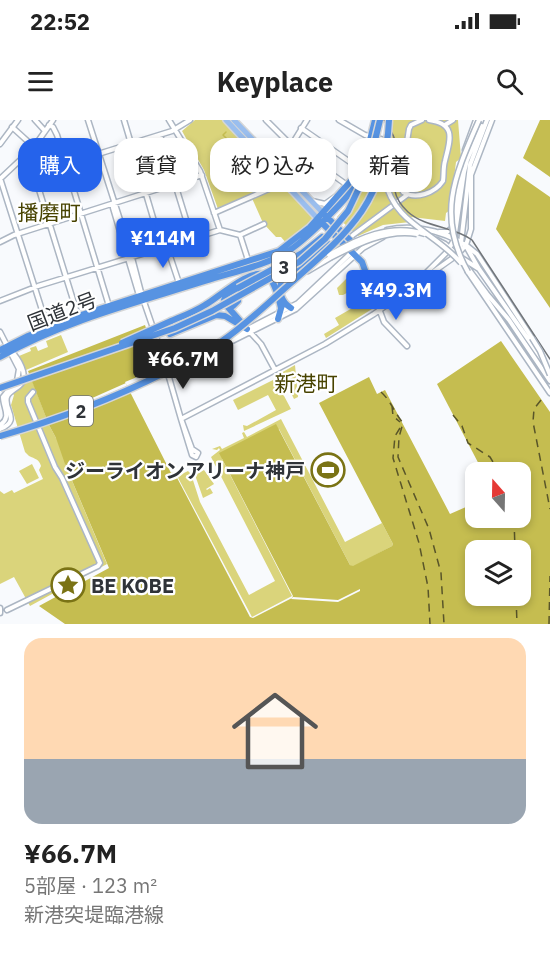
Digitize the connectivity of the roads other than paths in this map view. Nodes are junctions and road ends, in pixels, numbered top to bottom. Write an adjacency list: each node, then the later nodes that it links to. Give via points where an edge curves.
1 (18, 120): 22 (street)
2 (34, 120): 25 (street)
3 (53, 120): 20 (street)
4 (88, 120): 30 (street)
5 (124, 120): 31 (street)
6 (169, 120): 24 (street)
7 (190, 120): 24 (street)
8 (226, 120): 34 (main road)
9 (235, 120): 35 (main road)
10 (266, 120): 36 (street)
11 (307, 120): 23 (street)
12 (339, 120): 38 (street)
13 (378, 120): 38 (highway, 国道2号); 68 (highway, 3, bridge, via 368,169); 80 (highway, 3, bridge, via 357,186)
14 (388, 120): 39 (highway, 2, bridge)
15 (423, 120): 40 (street, via 411,125)
16 (429, 120): 21 (street)
17 (453, 120): 21 (street)
18 (482, 120): 76 (street, bridge, via 463,158 452,228); 82 (street, via 464,172); 85 (street, via 471,160); 94 (street, bridge, via 462,165 452,212 455,237)
19 (492, 120): 85 (street, via 471,176 471,229)
20 (49, 125): 25 (street); 29 (street)
21 (445, 125): 64 (street, via 450,137 443,182 432,191)
22 (12, 128): 27 (street); 41 (street)
23 (301, 128): 37 (street); 42 (street)
24 (175, 129): 26 (street); 45 (street)
25 (45, 131): 28 (street)
26 (160, 135): 32 (street); 33 (street)
27 (24, 138)
28 (40, 138)
29 (58, 138)
30 (93, 138)
31 (129, 138)
32 (150, 138)
33 (161, 138)
34 (243, 138)
35 (252, 138)
36 (284, 138)
37 (295, 138)
38 (374, 138)
39 (387, 138)
40 (408, 138)
41 (0, 144)
42 (348, 161)
43 (18, 163): 48 (street)
44 (102, 167): 67 (street)
45 (202, 175): 46 (street); 69 (street)
46 (198, 176)
47 (336, 177): 49 (street)
48 (0, 179): 77 (street)
49 (347, 185): 65 (highway, 国道2号)
50 (40, 192): 73 (street)
51 (74, 192): 70 (street)
52 (148, 192): 63 (street)
53 (177, 192): 81 (street)
54 (260, 192): 69 (street)
55 (294, 192): 72 (main road)
56 (303, 192): 66 (main road)
57 (349, 192): 71 (highway, 国道2号)
58 (372, 192): 95 (highway, 2, bridge, via 342,235)
59 (373, 192): 101 (highway, 2, bridge, via 361,214 338,241)
60 (389, 192): 84 (street, bridge, via 401,214)
61 (390, 192): 84 (street, bridge, via 407,217)
62 (404, 192): 64 (street)
63 (145, 193): 67 (street); 86 (street)
64 (407, 195): 79 (street)
65 (336, 197): 66 (street, via 324,204); 71 (highway, 国道2号)
66 (312, 201): 71 (main road)
67 (113, 203): 70 (street); 90 (street)
68 (348, 211): 97 (highway, 3, bridge, via 321,244); 108 (highway, 3, bridge, via 327,243 282,280)
69 (214, 213): 75 (street)
70 (81, 214): 73 (street); 92 (street)
71 (325, 215): 72 (highway, 国道2号); 88 (highway, via 350,240)
72 (320, 221): 88 (highway); 91 (highway, 国道2号, via 279,251); 104 (highway, 国道2号, via 282,255)
73 (50, 224): 77 (street); 96 (street)
74 (264, 224): 78 (street)
75 (220, 230): 78 (street); 81 (street)
76 (437, 232): 82 (street); 88 (street, via 393,228 360,241)
77 (18, 233): 83 (street); 102 (street)
78 (240, 235): 91 (street)
79 (353, 235)
80 (322, 237): 99 (highway, 3, bridge, via 296,256); 114 (highway, 3, bridge, via 291,262 230,297)
81 (192, 239): 86 (street)
82 (454, 240): 85 (street); 87 (street)
83 (0, 242)
84 (441, 242): 94 (street, bridge); 95 (street, bridge, via 407,230 379,232 338,250); 101 (street, bridge, via 397,233 372,239 330,258)
85 (464, 244): 89 (street); 93 (street); 121 (street, bridge, via 477,254)
86 (165, 247): 90 (street); 98 (street)
87 (450, 248): 88 (street, via 425,235 401,233 380,238); 89 (street); 100 (street)
88 (354, 253): 103 (highway, via 364,266); 108 (street, via 304,299); 108 (street, via 305,303)
89 (458, 255): 93 (street); 100 (street); 122 (street)
90 (130, 258): 92 (street); 104 (street)
91 (249, 262): 98 (highway, 国道2号)
92 (97, 268): 96 (street); 106 (street)
93 (479, 269): 121 (street)
94 (468, 271): 125 (street)
95 (296, 277): 129 (highway, 2, bridge, via 234,330 195,356 97,403)
96 (66, 278): 102 (street); 110 (street)
97 (273, 278): 107 (highway, bridge); 114 (highway, 3, bridge, via 188,323)
98 (179, 284): 104 (highway, 国道2号)
99 (238, 285): 108 (highway, 3, via 262,274 271,280); 112 (highway, via 224,301); 114 (highway, 3, bridge, via 201,308)
100 (415, 285): 109 (street)
101 (287, 286): 129 (highway, 2, bridge, via 235,331 196,357 90,407)
102 (35, 287): 105 (street); 111 (street)
103 (372, 290): 109 (street)
104 (142, 298): 106 (highway, 国道2号); 111 (highway, 国道2号); 119 (street)
105 (0, 301)
106 (109, 306): 110 (highway, 国道2号)
107 (233, 306)
108 (282, 306): 112 (street)
109 (378, 310): 115 (street, via 387,327); 120 (street)
110 (78, 316): 111 (highway, 国道2号)
111 (48, 330): 116 (highway, 国道2号)
112 (249, 331): 114 (highway, 3, bridge, via 219,315 170,334); 119 (street); 120 (street)
113 (0, 332): 116 (street)
114 (122, 345): 123 (highway, 3, bridge)
115 (407, 346)
116 (9, 348): 117 (highway, 国道2号); 118 (highway, 国道2号); 124 (street, via 19,374); 128 (street, via 24,377 8,395 11,417 8,424)
117 (0, 350)
118 (0, 357)
119 (166, 370): 127 (street)
120 (275, 370): 127 (street)
121 (550, 373)
122 (550, 381)
123 (0, 385): 124 (street)
124 (10, 388): 128 (street, via 3,397 7,417)
125 (550, 391)
126 (33, 392): 131 (street, via 28,401 100,563)
127 (181, 419): 127 (street, via 192,449 198,453 196,458 192,456)
128 (0, 427)
129 (0, 435)
130 (0, 608): 132 (street)
131 (7, 610)
132 (0, 613)

